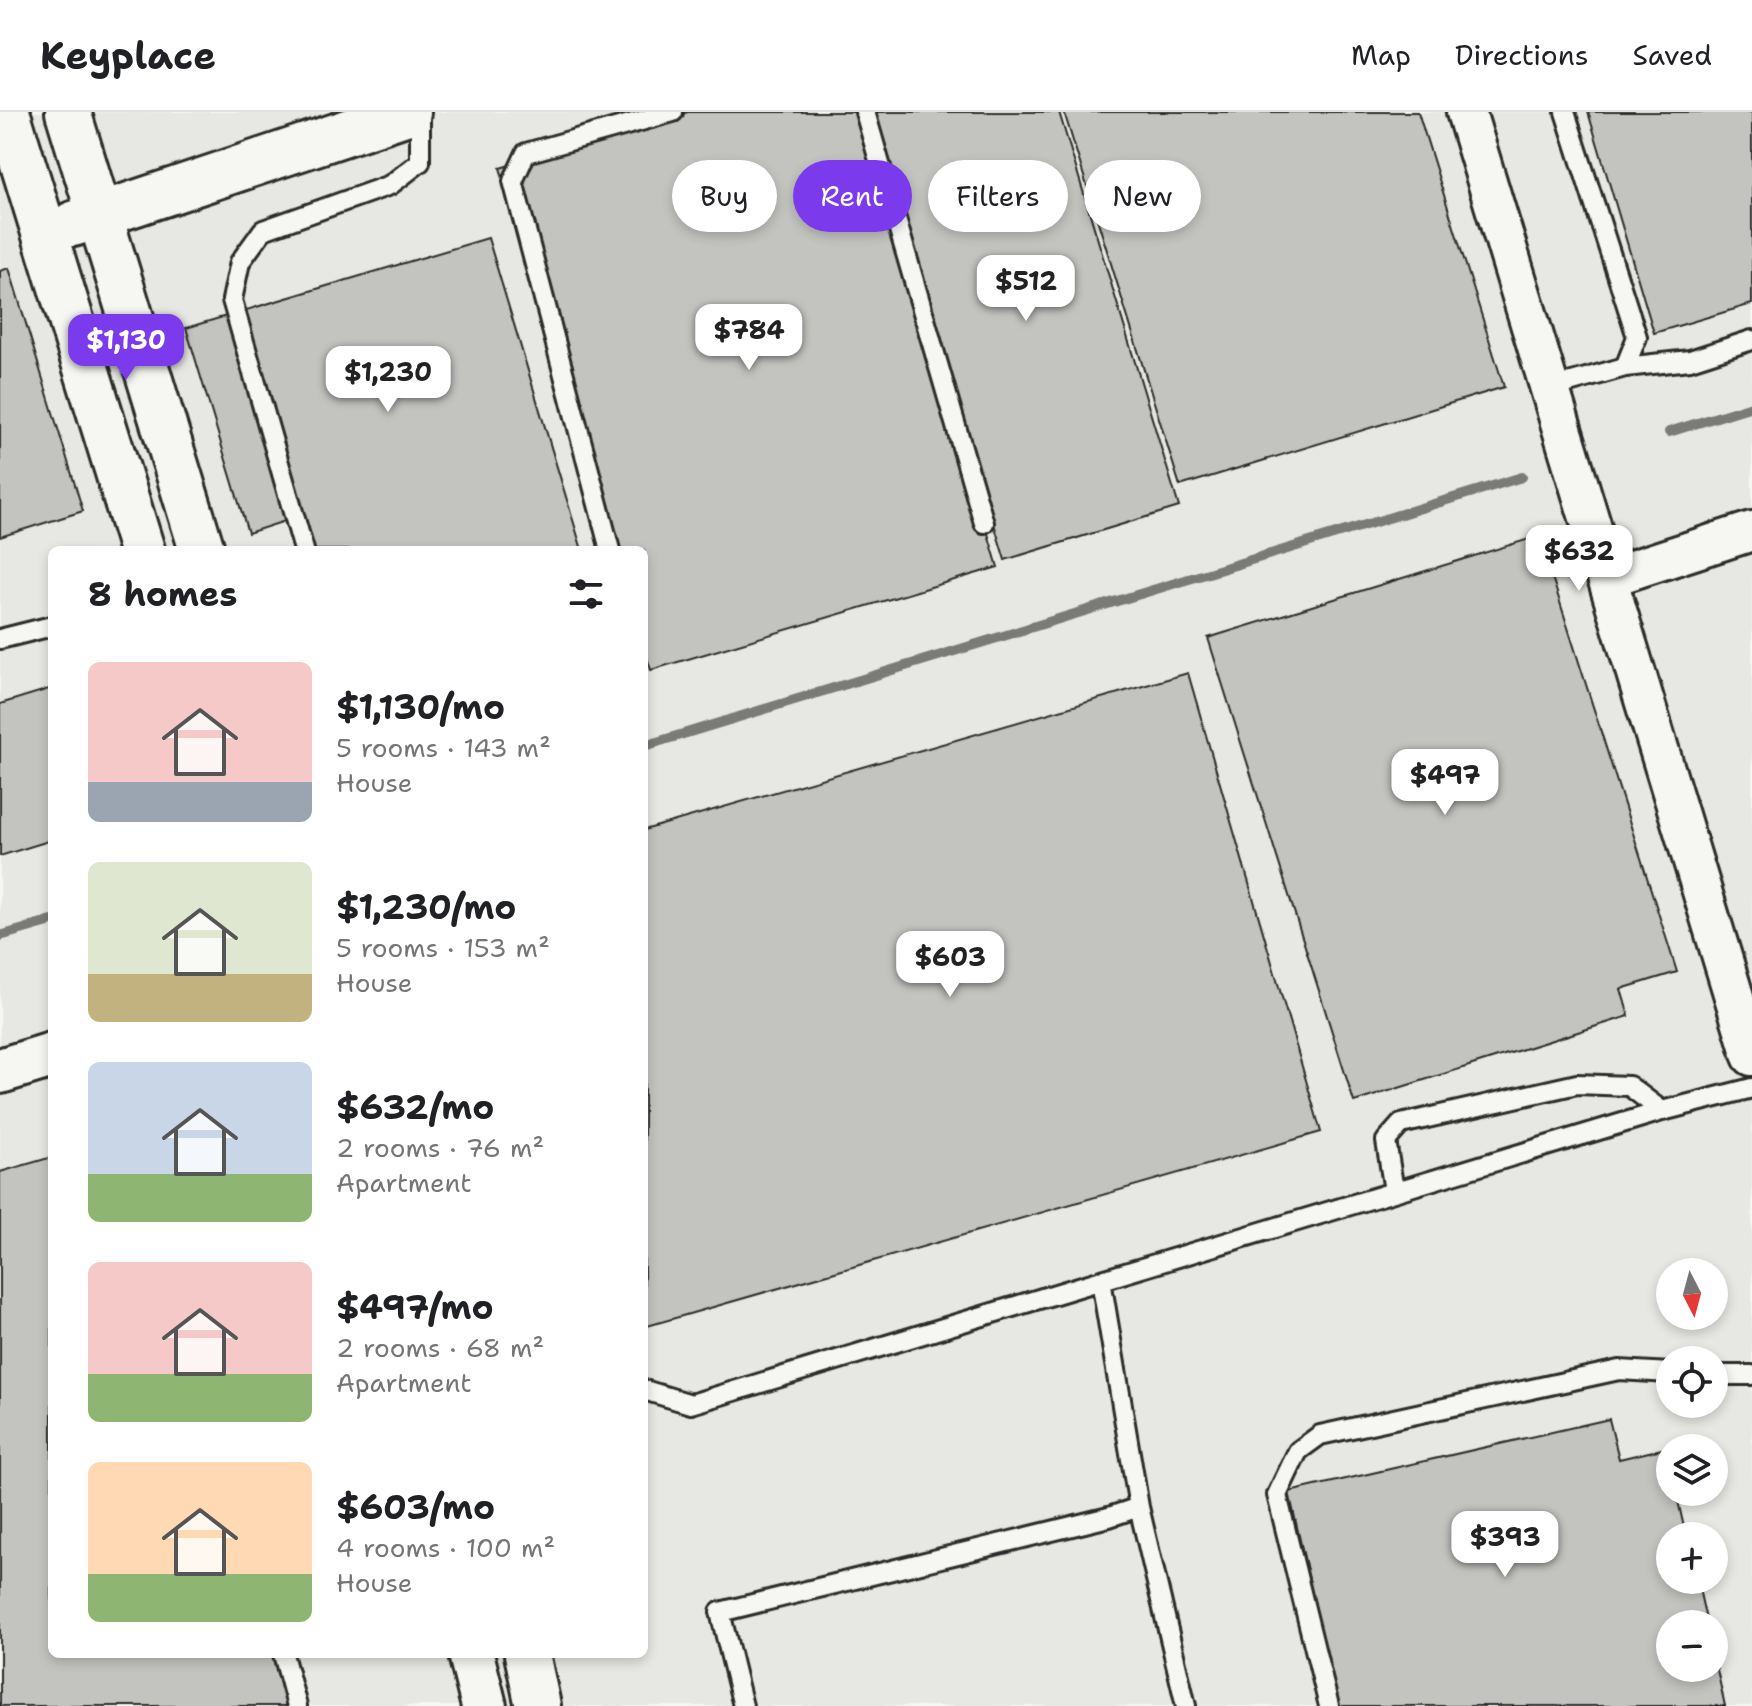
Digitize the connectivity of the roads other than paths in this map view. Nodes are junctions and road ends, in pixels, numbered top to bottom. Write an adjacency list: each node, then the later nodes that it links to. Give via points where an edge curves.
1 (7, 112): 10 (street)
2 (68, 112): 9 (street)
3 (408, 112): 9 (street)
4 (420, 112): 18 (lane, via 420,162 390,185 263,230 240,262 232,300)
5 (674, 112): 19 (lane, via 526,153 513,181)
6 (865, 112): 14 (lane)
7 (1466, 112): 13 (street)
8 (1565, 112): 12 (lane, via 1637,337)
9 (99, 215): 10 (street); 17 (street)
10 (45, 234): 16 (street)
11 (1752, 340): 12 (lane, via 1690,360)
12 (1625, 367): 13 (lane)
13 (1551, 388): 20 (street)
14 (984, 523)
15 (1752, 531): 20 (street)
16 (141, 546)
17 (201, 546)
18 (303, 546)
19 (609, 546)
20 (1607, 578): 24 (street)
21 (48, 627): 22 (lane)
22 (0, 639)
23 (48, 1056): 25 (street)
24 (1752, 1056)
25 (0, 1071)
26 (1752, 1088): 27 (lane)
27 (1662, 1111): 28 (lane); 28 (lane, via 1629,1086 1577,1084 1401,1124 1386,1141)
28 (1394, 1191): 29 (lane)
29 (1101, 1280): 33 (lane, via 691,1404); 34 (lane)
30 (1656, 1372): 43 (lane, via 1619,1370 1320,1435 1298,1451 1277,1495)
31 (1728, 1375): 32 (lane)
32 (1752, 1375)
33 (648, 1391)
34 (1139, 1507): 41 (lane, via 720,1612); 42 (lane)
35 (284, 1658): 38 (lane)
36 (472, 1658): 39 (street)
37 (528, 1658): 40 (street)
38 (297, 1706)
39 (484, 1706)
40 (538, 1706)
41 (743, 1706)
42 (1186, 1706)
43 (1329, 1706)

